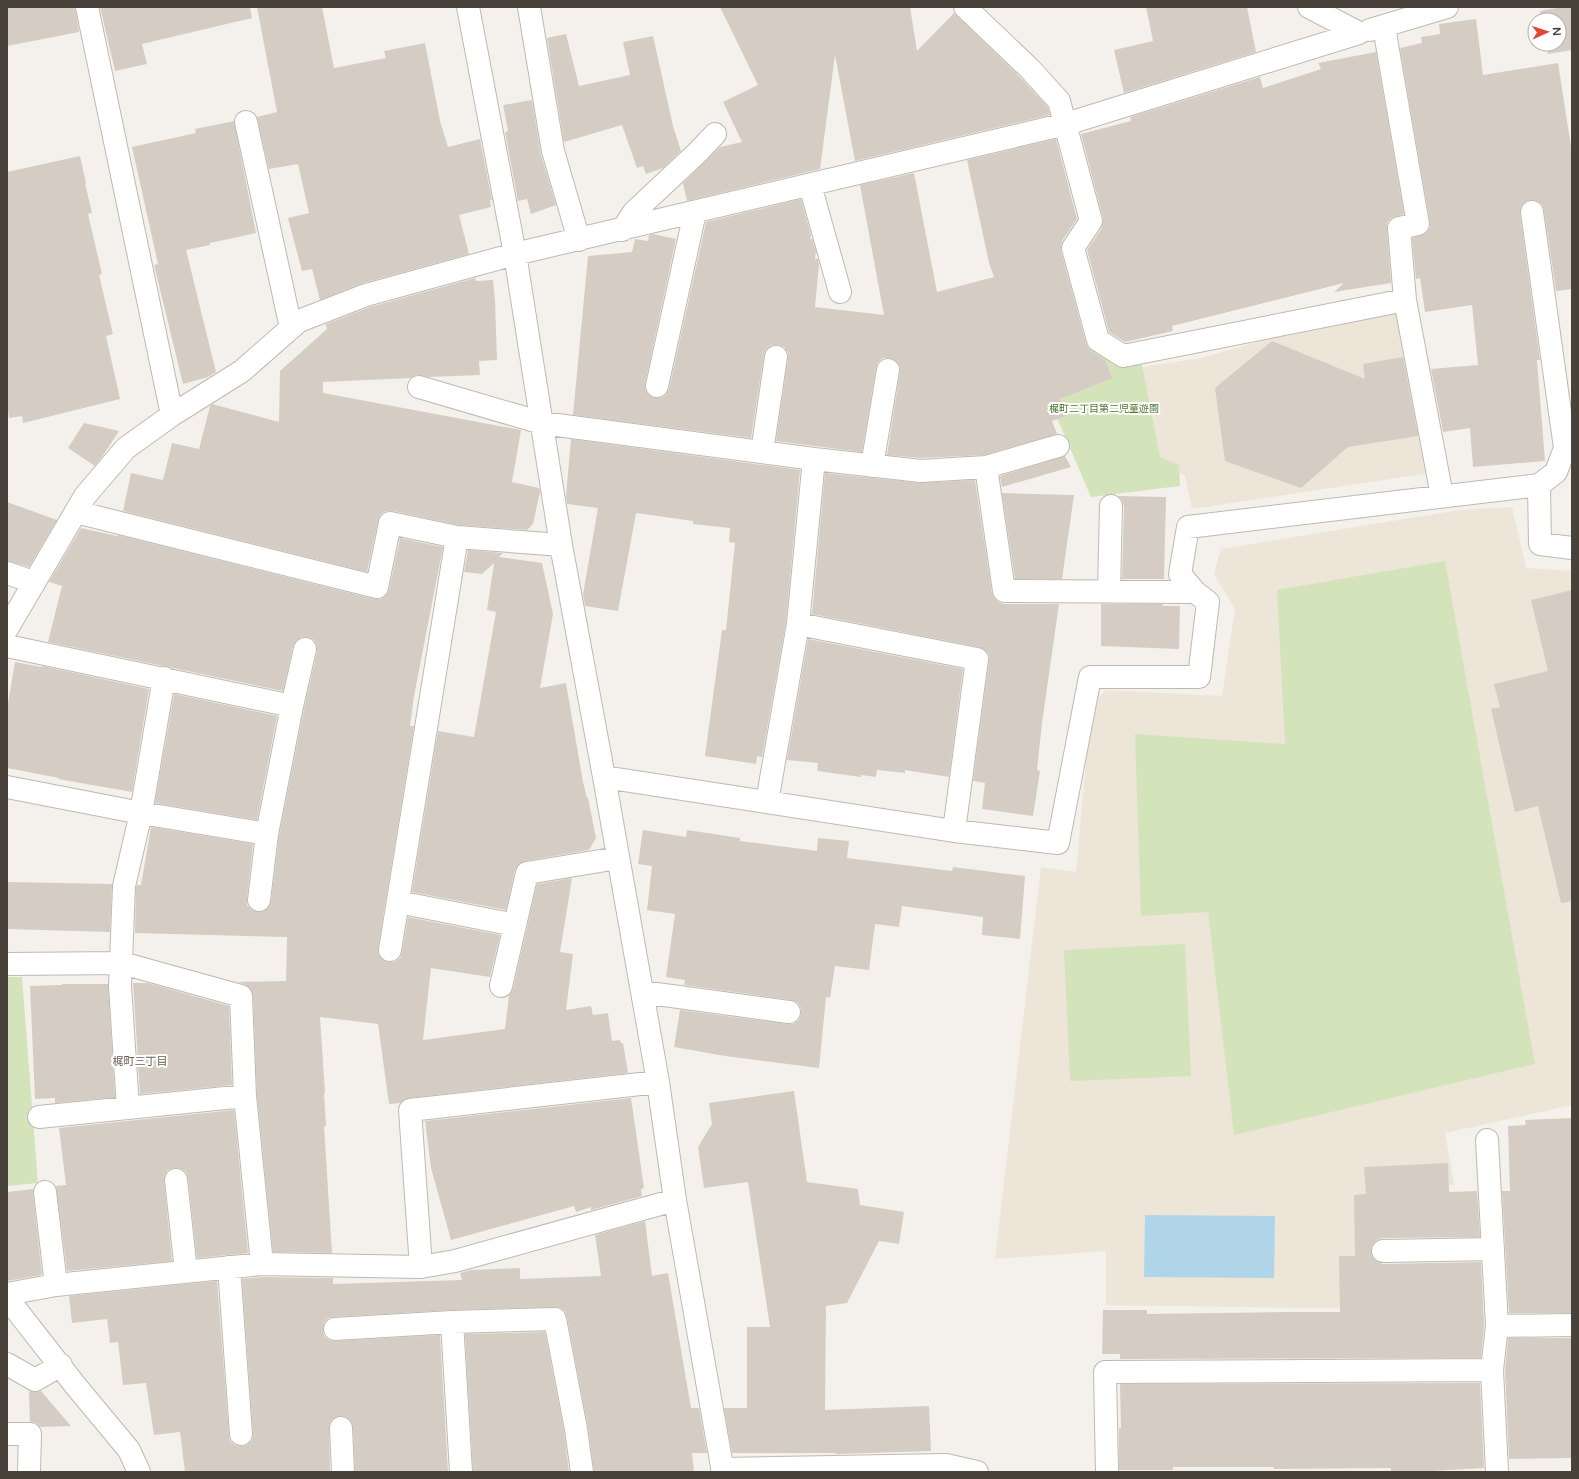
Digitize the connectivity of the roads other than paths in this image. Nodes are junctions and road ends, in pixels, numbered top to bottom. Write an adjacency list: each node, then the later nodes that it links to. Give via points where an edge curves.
1 (87, 7): 25 (street)
2 (468, 7): 17 (street)
3 (529, 7): 16 (street, via 553,151)
4 (965, 7): 10 (street, via 1030,69 1059,101)
5 (1309, 7): 8 (street)
6 (1447, 7): 7 (street)
7 (1384, 27): 8 (street); 19 (street, via 1418,224 1399,228)
8 (1359, 33): 10 (street)
9 (246, 122): 20 (street)
10 (1066, 124): 12 (street); 19 (street, via 1091,221 1073,248 1098,340 1123,356)
11 (715, 134): 15 (street, via 634,212)
12 (810, 185): 13 (street); 18 (street)
13 (695, 212): 15 (street); 23 (street)
14 (1532, 212): 27 (street)
15 (622, 230): 16 (street)
16 (579, 240): 17 (street)
17 (515, 254): 20 (street, via 366,295 299,321); 26 (street)
18 (840, 292)
19 (1405, 300): 34 (street)
20 (291, 328): 25 (street, via 242,371)
21 (776, 357): 29 (street)
22 (888, 370): 31 (street)
23 (657, 386)
24 (419, 387): 26 (street)
25 (172, 415): 36 (street, via 126,448 85,496)
26 (542, 423): 29 (street); 38 (street)
27 (1568, 440): 33 (street, via 1556,472)
28 (1058, 446): 32 (street)
29 (762, 452): 30 (street)
30 (814, 459): 31 (street); 44 (street)
31 (872, 466): 32 (street, via 921,472)
32 (986, 467): 42 (street, via 1004,591)
33 (1539, 484): 34 (street); 39 (street, via 1540,544)
34 (1442, 496): 43 (street, via 1188,527 1180,574)
35 (1111, 506): 42 (street)
36 (76, 512): 37 (street, via 377,587 390,522); 41 (street)
37 (457, 536): 38 (street); 58 (street)
38 (561, 545): 50 (street)
39 (1572, 548)
40 (7, 573): 41 (street)
41 (33, 582): 45 (street)
42 (1109, 591): 43 (street)
43 (1195, 592): 54 (street, via 1208,602 1199,677 1090,677 1058,843)
44 (798, 624): 52 (street); 54 (street, via 977,659)
45 (7, 629)
46 (7, 646): 48 (street)
47 (305, 649): 49 (street)
48 (164, 678): 49 (street); 53 (street)
49 (292, 706): 55 (street)
50 (604, 777): 52 (street); 56 (street)
51 (7, 787): 53 (street)
52 (767, 802): 54 (street)
53 (141, 813): 55 (street); 61 (street, via 124,886)
54 (954, 832)
55 (267, 834): 57 (street)
56 (618, 858): 59 (street, via 527,873); 64 (street)
57 (259, 900)
58 (398, 902): 59 (street); 60 (street)
59 (515, 925): 63 (street)
60 (390, 950)
61 (122, 963): 62 (street); 67 (street, via 241,996); 68 (street, via 120,986)
62 (7, 964)
63 (501, 986)
64 (642, 992): 65 (street); 66 (street)
65 (789, 1012)
66 (658, 1082): 73 (street); 78 (street, via 410,1110)
67 (246, 1096): 68 (street); 76 (street)
68 (128, 1108): 69 (street)
69 (39, 1117)
70 (1487, 1140): 74 (street)
71 (176, 1180): 79 (street)
72 (45, 1192): 80 (street)
73 (675, 1200): 78 (street, via 455,1261); 93 (street)
74 (1493, 1249): 75 (street); 85 (street)
75 (1383, 1251)
76 (262, 1264): 77 (street); 78 (street)
77 (229, 1267): 79 (street); 92 (street)
78 (421, 1267)
79 (186, 1271): 80 (street)
80 (56, 1285): 81 (street)
81 (7, 1294)
82 (7, 1298): 88 (street)
83 (452, 1322): 86 (street); 97 (street); 98 (street, via 555,1319)
84 (1572, 1324): 85 (street)
85 (1497, 1326): 89 (street)
86 (334, 1329)
87 (7, 1364): 88 (street, via 36,1380)
88 (60, 1365): 95 (street, via 129,1450)
89 (1492, 1370): 100 (street, via 1105,1372); 101 (street)
90 (341, 1428): 96 (street)
91 (7, 1434): 94 (street, via 30,1434)
92 (241, 1434)
93 (722, 1471): 99 (street, via 946,1465)
94 (29, 1472)
95 (138, 1472)
96 (343, 1472)
97 (461, 1472)
98 (582, 1472)
99 (977, 1472)
100 (1107, 1472)
101 (1497, 1472)

